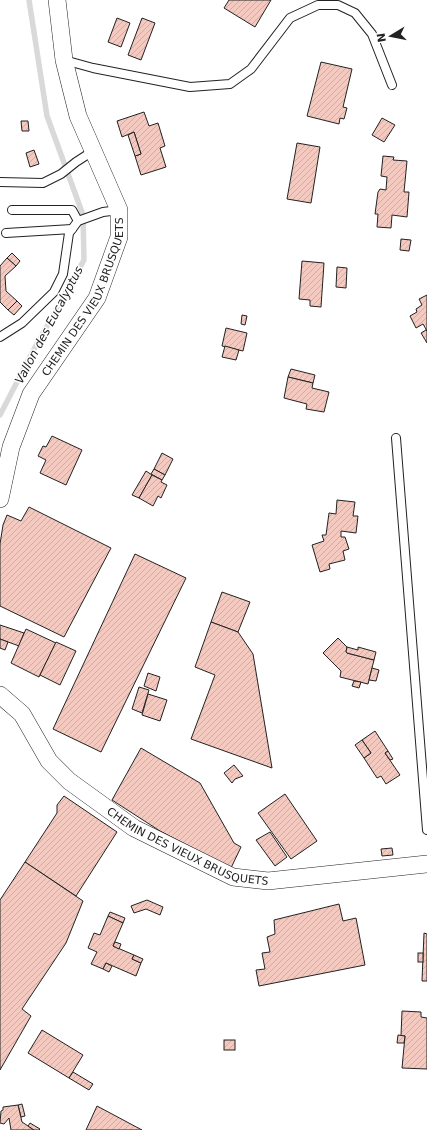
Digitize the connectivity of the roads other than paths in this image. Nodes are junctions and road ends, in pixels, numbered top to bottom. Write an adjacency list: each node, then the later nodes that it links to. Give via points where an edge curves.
1 (57, 0): 2 (street, CHEMIN DES VIEUX BRUSQUETS)
2 (64, 60): 3 (lane, via 190,87 230,84 251,69 290,18 318,5 338,5 355,13 372,34); 4 (street, CHEMIN DES VIEUX BRUSQUETS, via 78,116)
3 (392, 85)
4 (93, 151): 5 (lane, via 61,174 43,183); 7 (street, CHEMIN DES VIEUX BRUSQUETS)
5 (0, 182)
6 (12, 210): 8 (lane, via 72,210)
7 (119, 210): 8 (lane, via 103,212); 13 (street, CHEMIN DES VIEUX BRUSQUETS, via 119,237 97,298 30,394 11,447)
8 (78, 221): 9 (lane)
9 (72, 229): 10 (lane); 11 (lane, via 65,251 63,274 54,292 22,324)
10 (6, 233)
11 (0, 337)
12 (396, 438): 15 (lane)
13 (0, 498)
14 (0, 694): 17 (street, CHEMIN DES VIEUX BRUSQUETS, via 22,714 49,761 69,781 134,828 233,877 268,881)
15 (426, 798): 16 (lane)
16 (427, 830)
17 (427, 864)

